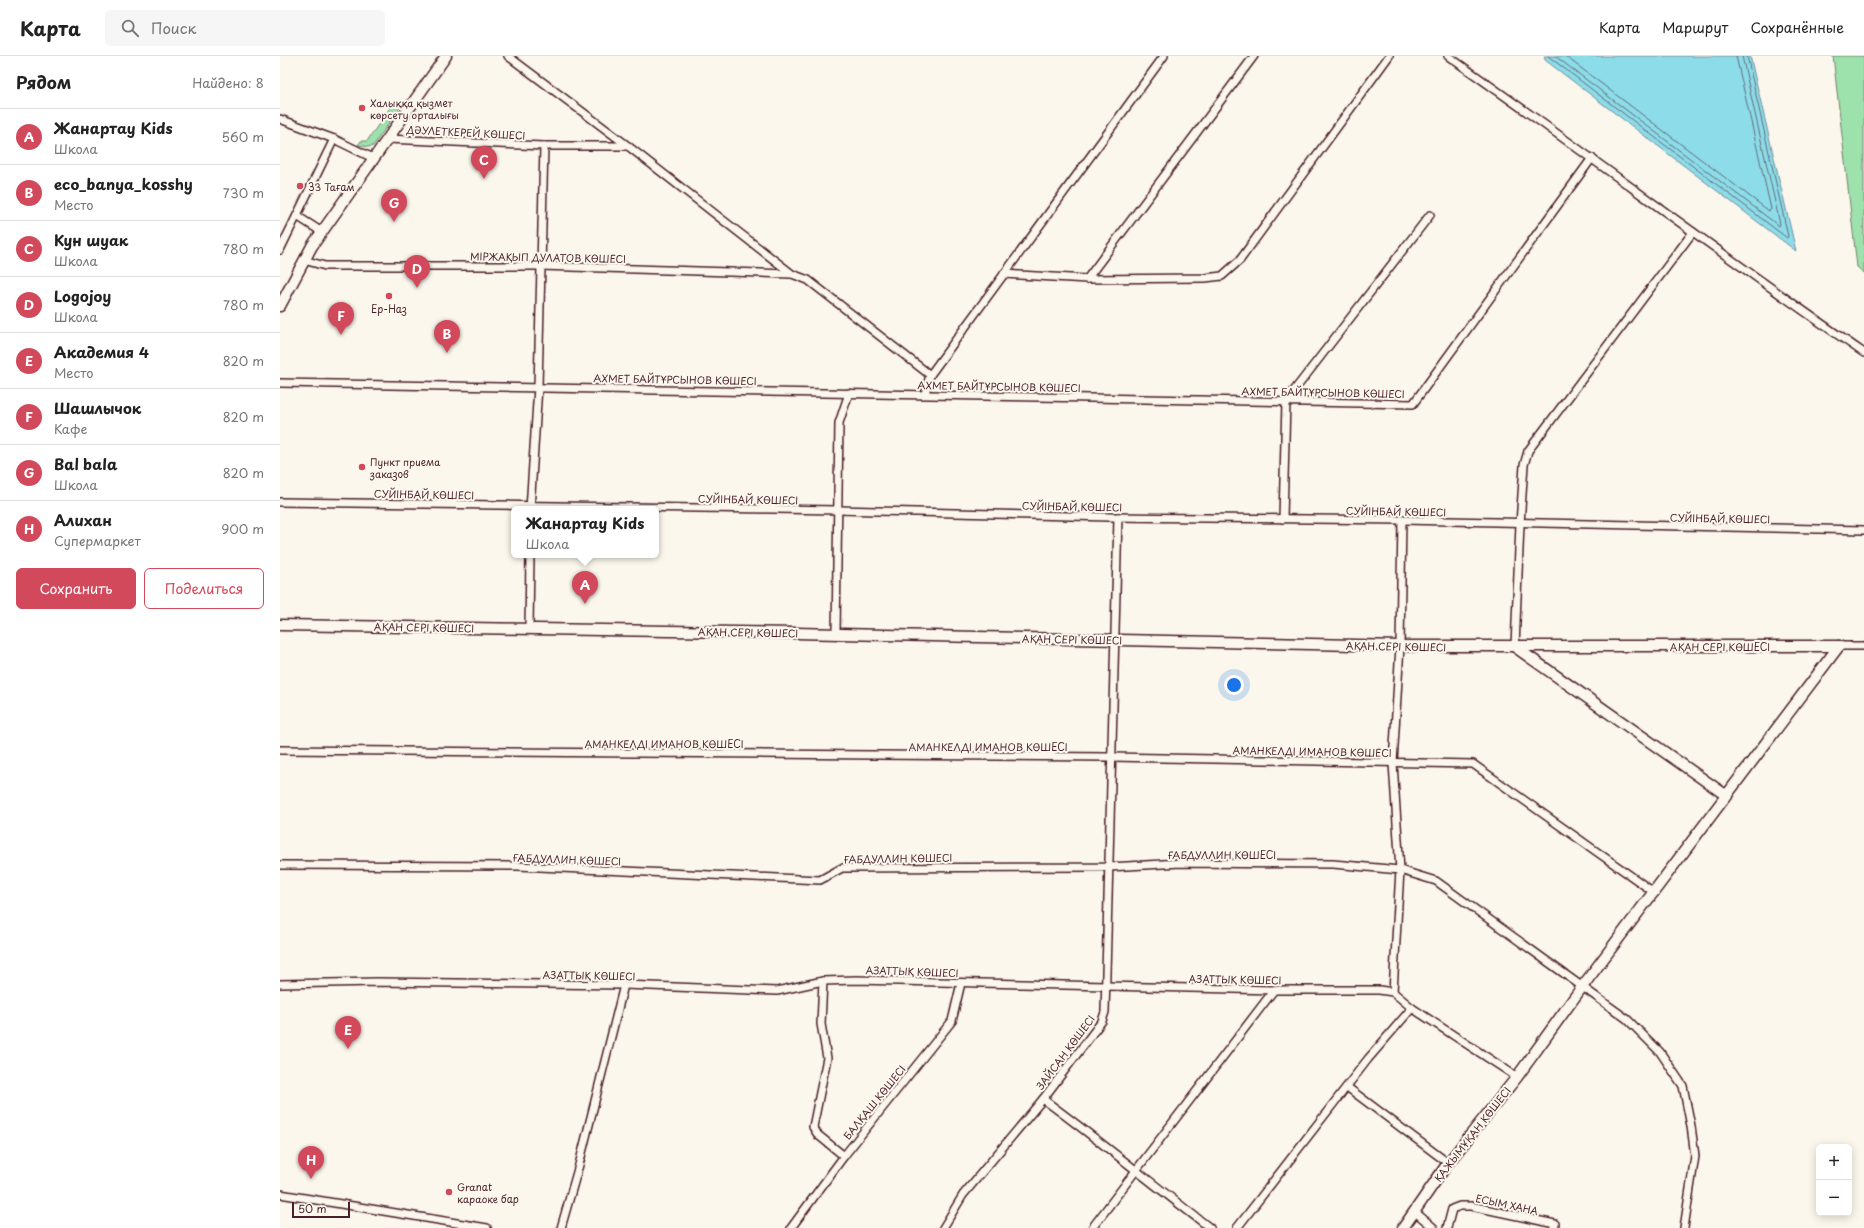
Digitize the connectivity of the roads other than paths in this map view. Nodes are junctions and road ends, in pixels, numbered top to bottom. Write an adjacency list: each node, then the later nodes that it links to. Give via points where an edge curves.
1 (446, 56): 9 (street)
2 (508, 56): 11 (street)
3 (1164, 56): 22 (street)
4 (1254, 56): 23 (street)
5 (1388, 56): 23 (street, via 1240,260 1222,276)
6 (1448, 56): 13 (street)
7 (280, 119): 8 (street)
8 (334, 139): 12 (street); 15 (street)
9 (388, 139): 10 (street, ДӘУЛЕТКЕРЕЙ КӨШЕСІ); 12 (street)
10 (544, 146): 11 (street, ДӘУЛЕТКЕРЕЙ КӨШЕСІ); 20 (street)
11 (628, 146): 21 (street)
12 (373, 158): 16 (street)
13 (1592, 158): 17 (street); 31 (street, АХМЕТ БАЙТҰРСЫНОВ КӨШЕСІ, via 1413,404)
14 (1430, 215): 31 (street)
15 (297, 216): 16 (street); 18 (street)
16 (322, 232): 19 (street)
17 (1693, 232): 25 (street); 40 (street, via 1528,451 1524,464)
18 (280, 250)
19 (304, 260): 20 (street, МІРЖАҚЫП ДУЛАТОВ КӨШЕСІ, via 325,266); 24 (street)
20 (540, 266): 21 (street, МІРЖАҚЫП ДУЛАТОВ КӨШЕСІ); 28 (street)
21 (792, 274): 26 (street, via 808,280)
22 (1004, 274): 23 (street); 26 (street)
23 (1087, 279)
24 (280, 306)
25 (1864, 353)
26 (930, 375): 30 (street)
27 (280, 383): 28 (street, АХМЕТ БАЙТҰРСЫНОВ КӨШЕСІ)
28 (538, 387): 29 (street, АХМЕТ БАЙТҰРСЫНОВ КӨШЕСІ); 33 (street)
29 (849, 393): 30 (street, АХМЕТ БАЙТҰРСЫНОВ КӨШЕСІ); 36 (street, via 839,423)
30 (925, 394): 31 (street, АХМЕТ БАЙТҰРСЫНОВ КӨШЕСІ)
31 (1286, 401): 38 (street)
32 (280, 502): 34 (street, СУЙІНБАЙ КӨШЕСІ)
33 (530, 506)
34 (511, 507)
35 (659, 508): 36 (street, СУЙІНБАЙ КӨШЕСІ)
36 (838, 510): 37 (street, СУЙІНБАЙ КӨШЕСІ); 45 (street)
37 (1118, 517): 38 (street, СУЙІНБАЙ КӨШЕСІ); 46 (street, ЗАЙСАН КӨШЕСІ)
38 (1283, 519): 39 (street, СУЙІНБАЙ КӨШЕСІ)
39 (1402, 520): 40 (street, СУЙІНБАЙ КӨШЕСІ); 47 (street)
40 (1520, 524): 41 (street, СУЙІНБАЙ КӨШЕСІ); 48 (street)
41 (1864, 530)
42 (530, 558): 44 (street)
43 (280, 625): 44 (street, АҚАН СЕРІ КӨШЕСІ)
44 (529, 628): 45 (street, АҚАН СЕРІ КӨШЕСІ)
45 (836, 634): 46 (street, АҚАН СЕРІ КӨШЕСІ)
46 (1114, 640): 47 (street, АҚАН СЕРІ КӨШЕСІ); 52 (street, ЗАЙСАН КӨШЕСІ)
47 (1400, 646): 48 (street, АҚАН СЕРІ КӨШЕСІ); 53 (street)
48 (1514, 646): 49 (street, АҚАН СЕРІ КӨШЕСІ); 54 (street)
49 (1839, 646): 50 (street, АҚАН СЕРІ КӨШЕСІ); 54 (street, ҚАЖЫМҰҚАН КӨШЕСІ)
50 (1864, 646)
51 (280, 750): 52 (street, АМАНКЕЛДІ ИМАНОВ КӨШЕСІ)
52 (1111, 757): 53 (street, АМАНКЕЛДІ ИМАНОВ КӨШЕСІ); 56 (street, ЗАЙСАН КӨШЕСІ)
53 (1393, 763): 57 (street); 58 (street, АМАНКЕЛДІ ИМАНОВ КӨШЕСІ, via 1473,764)
54 (1727, 796): 58 (street, ҚАЖЫМҰҚАН КӨШЕСІ)
55 (280, 865): 56 (street, ҒАБДУЛЛИН КӨШЕСІ, via 518,866 820,880 842,868)
56 (1109, 867): 57 (street, ҒАБДУЛЛИН КӨШЕСІ, via 1181,864 1333,864); 63 (street, ЗАЙСАН КӨШЕСІ)
57 (1400, 870): 64 (street, ҒАБДУЛЛИН КӨШЕСІ, via 1436,881); 66 (street)
58 (1655, 893): 64 (street, ҚАЖЫМҰҚАН КӨШЕСІ)
59 (823, 982): 60 (street, АЗАТТЫҚ КӨШЕСІ, via 856,980); 62 (street, АЗАТТЫҚ КӨШЕСІ, via 777,991); 71 (street, via 821,1024 827,1058 813,1127 818,1135)
60 (960, 983): 63 (street, АЗАТТЫҚ КӨШЕСІ); 71 (street, БАЛҚАШ КӨШЕСІ, via 952,1021)
61 (280, 984): 62 (street, АЗАТТЫҚ КӨШЕСІ, via 377,982)
62 (624, 985): 78 (street)
63 (1106, 986): 65 (street, АЗАТТЫҚ КӨШЕСІ); 70 (street, ЗАЙСАН КӨШЕСІ, via 1102,1021)
64 (1582, 987): 68 (street, ҚАЖЫМҰҚАН КӨШЕСІ); 87 (street, ҒАБДУЛЛИН КӨШЕСІ, via 1627,1019 1660,1052 1683,1086 1695,1156)
65 (1274, 990): 66 (street, АЗАТТЫҚ КӨШЕСІ); 73 (street)
66 (1393, 992): 67 (street)
67 (1412, 1008): 68 (street); 69 (street)
68 (1518, 1076): 72 (street, ҚАЖЫМҰҚАН КӨШЕСІ)
69 (1347, 1087): 72 (street); 83 (street)
70 (1043, 1099): 73 (street, via 1123,1158); 80 (street, ЗАЙСАН КӨШЕСІ, via 963,1194)
71 (844, 1156): 79 (street, БАЛҚАШ КӨШЕСІ)
72 (1448, 1163): 75 (street, ҚАЖЫМҰҚАН КӨШЕСІ)
73 (1135, 1170): 81 (street); 82 (street)
74 (280, 1194): 77 (street)
75 (1415, 1212): 84 (street, ҚАЖЫМҰҚАН КӨШЕСІ); 85 (street)
76 (1554, 1226): 86 (street, ЕСЫМ ХАНА, via 1471,1206 1460,1206 1452,1209)
77 (487, 1228)
78 (561, 1228)
79 (791, 1228)
80 (943, 1228)
81 (1092, 1228)
82 (1210, 1228)
83 (1237, 1228)
84 (1403, 1228)
85 (1434, 1228)
86 (1447, 1228)
87 (1684, 1228)

